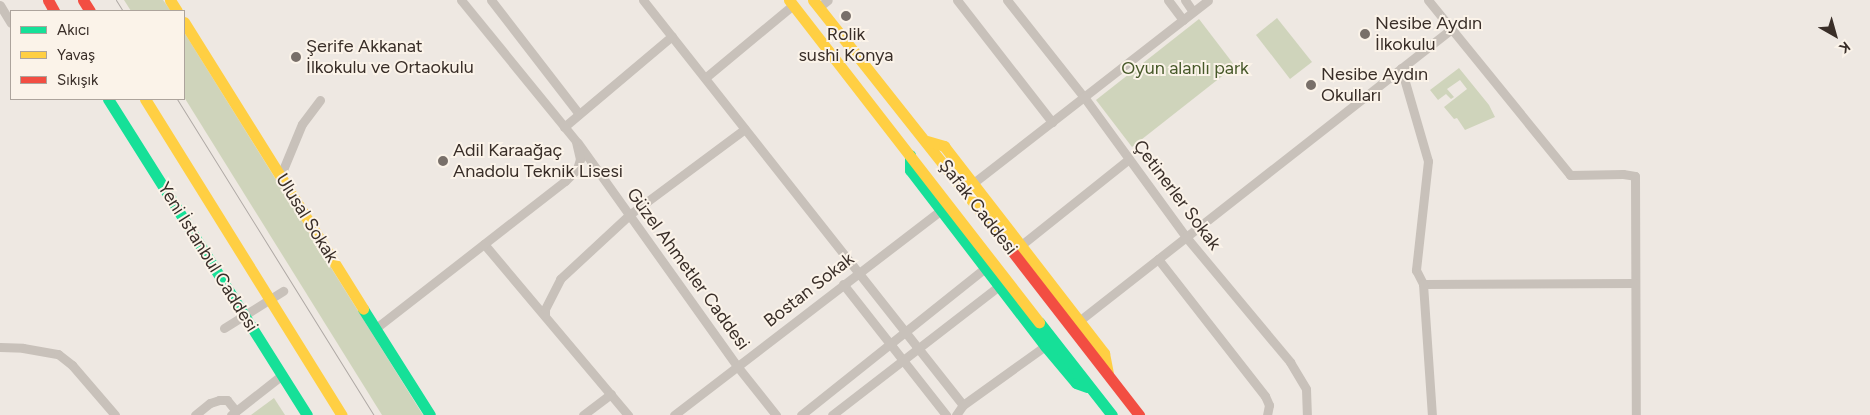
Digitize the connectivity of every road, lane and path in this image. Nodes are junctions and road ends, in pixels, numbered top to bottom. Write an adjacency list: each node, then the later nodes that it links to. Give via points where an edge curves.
1 (461, 0): 27 (street, Güzel Ahmetler Caddesi)
2 (491, 0): 25 (street)
3 (643, 0): 18 (street)
4 (957, 0): 26 (street)
5 (1007, 0): 21 (street, Çetinerler Sokak)
6 (1168, 0): 14 (street)
7 (1184, 0): 13 (street)
8 (1208, 0): 13 (street)
9 (1428, 0): 17 (street)
10 (820, 2): 30 (main road, Şafak Caddesi)
11 (791, 3): 20 (street); 31 (main road, Şafak Caddesi)
12 (0, 5): 15 (street)
13 (1193, 12): 14 (street)
14 (1183, 20): 21 (street)
15 (10, 21)
16 (185, 24): 33 (main road, Ulusal Sokak)
17 (1451, 29): 19 (street); 43 (street, via 1570,175 1635,176)
18 (672, 36): 20 (street); 25 (street)
19 (1401, 68): 37 (street); 45 (street, via 1428,162 1416,270)
20 (705, 78): 28 (street)
21 (1084, 97): 26 (street); 32 (street, Çetinerler Sokak)
22 (109, 100): 59 (main road, Yeni İstanbul Caddesi)
23 (146, 100): 68 (main road, Yeni İstanbul Caddesi)
24 (320, 100): 33 (street, via 302,124)
25 (579, 114): 27 (street)
26 (1052, 122): 34 (street)
27 (564, 127): 29 (street, Güzel Ahmetler Caddesi)
28 (745, 130): 36 (street); 42 (street)
29 (576, 141): 36 (street, Güzel Ahmetler Caddesi); 38 (street, via 580,159 577,169)
30 (927, 141): 34 (main road, via 944,146); 60 (main road, Şafak Caddesi)
31 (910, 155): 35 (main road, via 910,170); 61 (main road, Şafak Caddesi)
32 (1129, 159): 37 (street, Çetinerler Sokak); 39 (street)
33 (280, 177): 51 (main road, Ulusal Sokak)
34 (972, 184): 39 (main road)
35 (940, 210): 41 (main road); 42 (street, Bostan Sokak)
36 (629, 215): 48 (street, via 560,279); 58 (street, Güzel Ahmetler Caddesi)
37 (1186, 237): 40 (street); 80 (street, Çetinerler Sokak, via 1290,362 1306,389)
38 (484, 244): 48 (street); 51 (street)
39 (1020, 246): 49 (main road)
40 (1158, 259): 49 (street); 79 (street, via 1265,396 1269,405)
41 (986, 268): 46 (main road); 52 (street)
42 (857, 274): 44 (street, Bostan Sokak); 52 (street)
43 (1635, 283): 45 (street); 82 (street)
44 (844, 284): 53 (street); 58 (street, Bostan Sokak)
45 (1424, 284): 81 (street)
46 (999, 286): 54 (main road); 56 (street)
47 (283, 291): 50 (street)
48 (545, 316): 62 (street)
49 (1079, 321): 60 (main road, via 1104,353)
50 (224, 328)
51 (376, 328): 69 (main road, Ulusal Sokak)
52 (905, 333): 53 (street); 56 (street)
53 (891, 344): 57 (street); 74 (street)
54 (1045, 346): 61 (main road, via 1076,384); 63 (street)
55 (0, 347): 65 (street, via 58,354 72,365)
56 (917, 348): 57 (street); 63 (street)
57 (903, 360): 75 (street); 76 (street)
58 (737, 366): 72 (street, Bostan Sokak); 73 (street, Güzel Ahmetler Caddesi)
59 (282, 376): 64 (street); 67 (main road, Yeni İstanbul Caddesi)
60 (1108, 376): 78 (main road, Şafak Caddesi)
61 (1091, 388): 77 (main road, Şafak Caddesi)
62 (611, 394): 70 (street); 71 (street)
63 (960, 412)
64 (234, 413): 66 (street, via 228,400 219,400)
65 (115, 415)
66 (195, 415)
67 (307, 415)
68 (342, 415)
69 (430, 415)
70 (583, 415)
71 (628, 415)
72 (674, 415)
73 (776, 415)
74 (801, 415)
75 (832, 415)
76 (946, 415)
77 (1112, 415)
78 (1139, 415)
79 (1267, 415)
80 (1307, 415)
81 (1432, 415)
82 (1636, 415)

